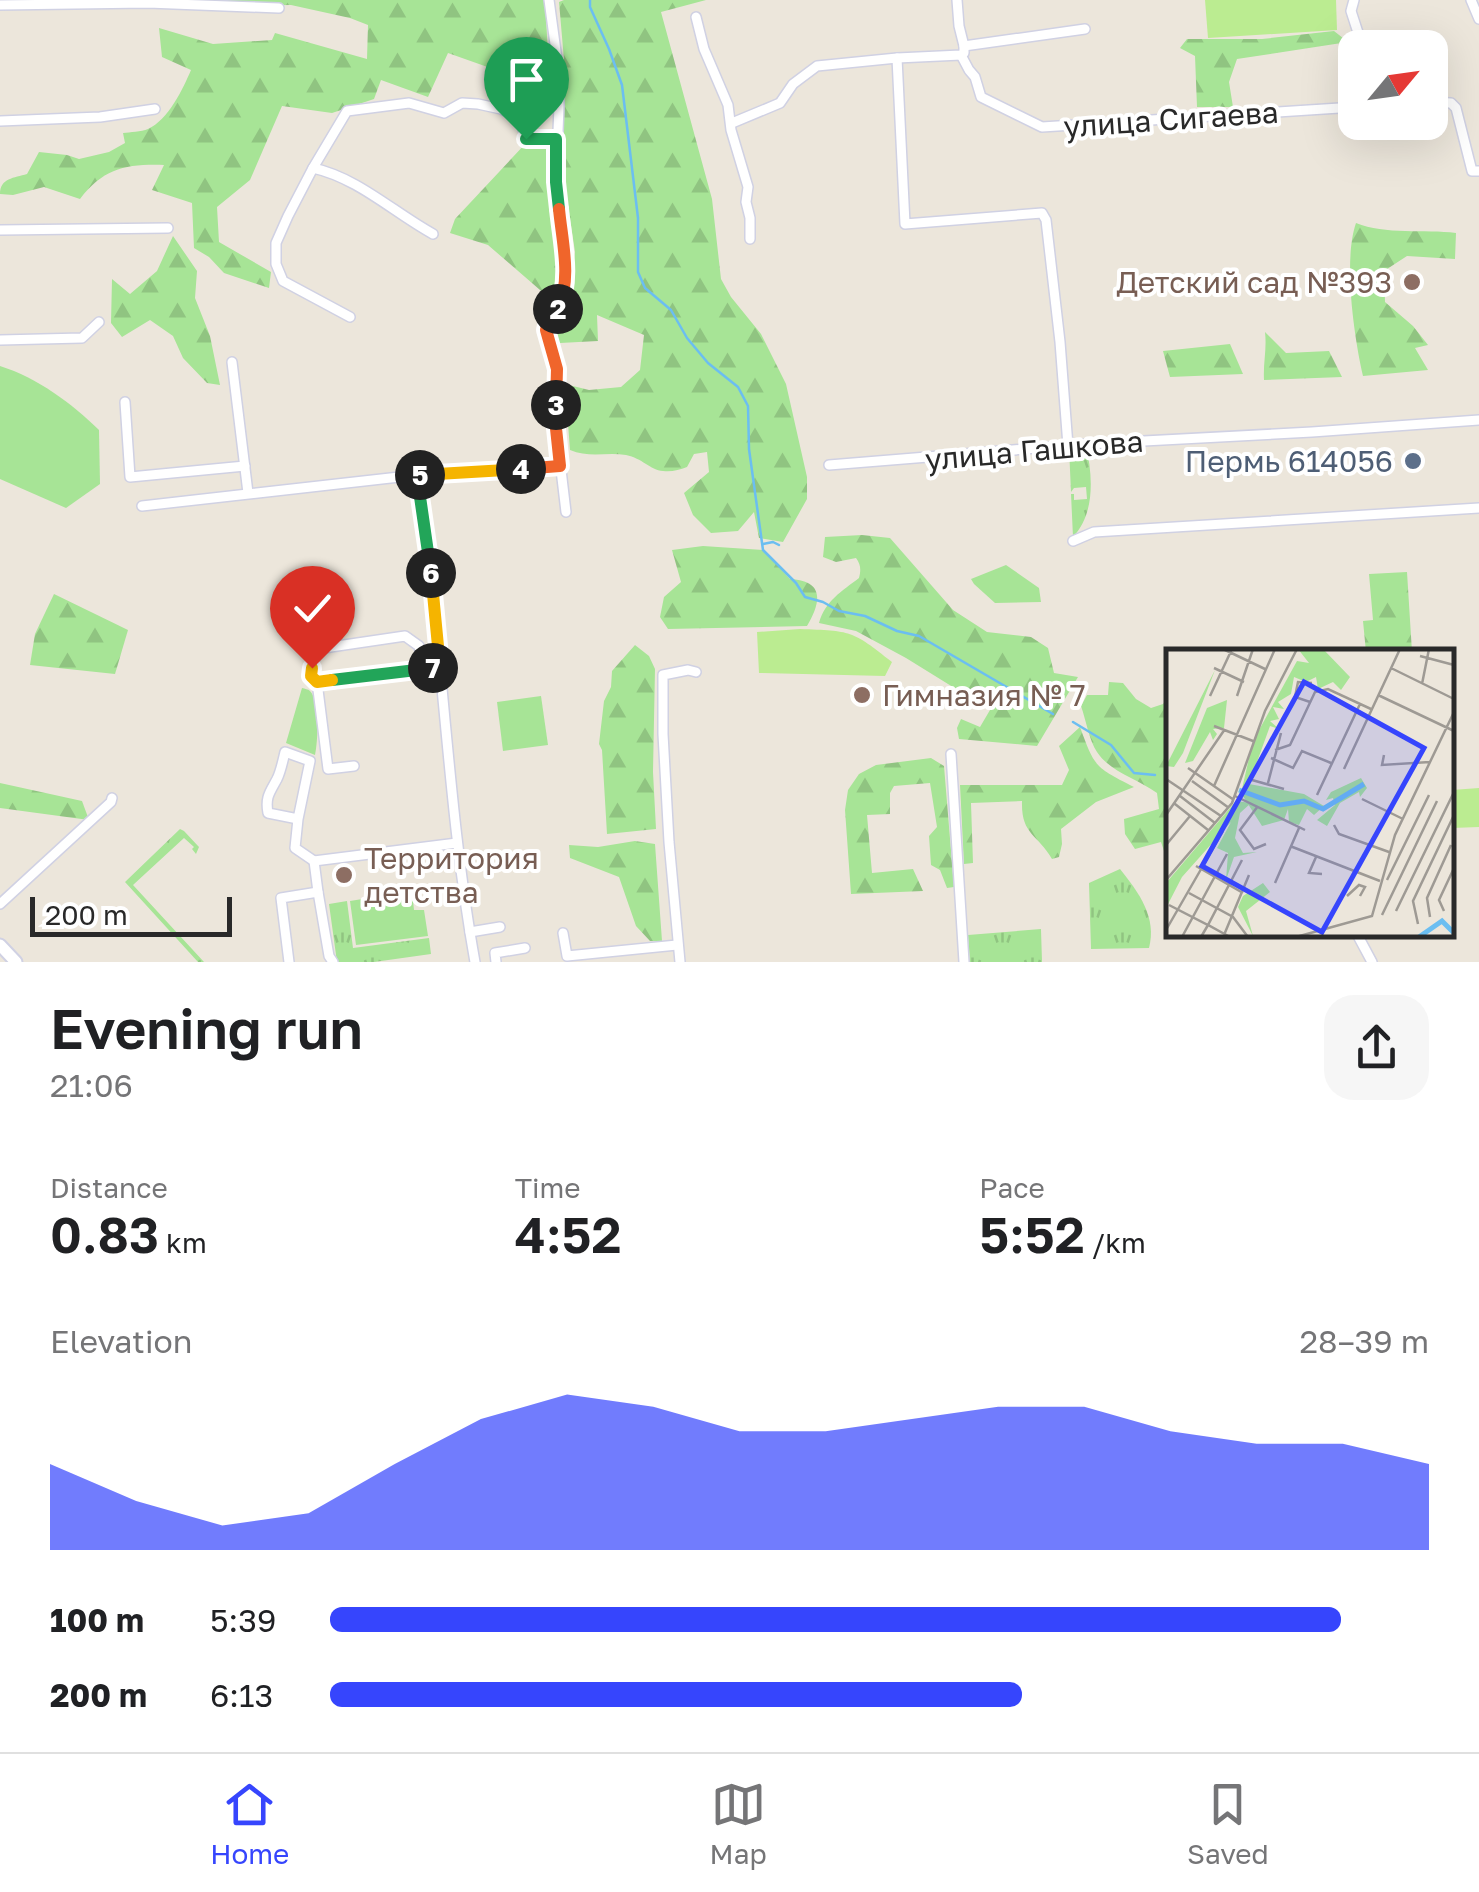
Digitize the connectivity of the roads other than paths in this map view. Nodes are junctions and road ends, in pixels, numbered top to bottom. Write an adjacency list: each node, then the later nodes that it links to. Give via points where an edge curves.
1 (549, 0): 18 (street, via 558,66)
2 (957, 0): 11 (street, улица Сигаева)
3 (1354, 0): 10 (street)
4 (1471, 0): 8 (street)
5 (0, 4): 6 (street)
6 (280, 8)
7 (696, 17): 17 (street)
8 (1479, 18)
9 (1085, 28): 11 (street)
10 (1358, 30)
11 (963, 51): 12 (street); 14 (street, улица Сигаева, via 982,98 1042,127)
12 (896, 58): 17 (street, via 818,66 780,104); 31 (street, via 905,224 1042,212 1046,220)
13 (1448, 103): 20 (street, via 1456,108)
14 (1338, 108)
15 (154, 109): 16 (street)
16 (0, 121)
17 (732, 123): 24 (street, via 748,186)
18 (556, 139): 19 (street, via 526,139 521,123 501,109 462,103 444,113 409,103 347,112); 34 (street, via 566,273 547,338 557,369)
19 (313, 168): 23 (street, via 377,197); 25 (street, via 276,243 276,264 283,281)
20 (1476, 171)
21 (168, 228): 22 (street)
22 (0, 230)
23 (433, 234)
24 (750, 239)
25 (350, 318)
26 (99, 322): 27 (street, via 82,338)
27 (0, 340)
28 (232, 362): 33 (street)
29 (125, 402): 33 (street, via 130,476)
30 (1479, 420): 31 (street, улица Гашкова)
31 (1068, 446): 32 (street, улица Гашкова)
32 (829, 464)
33 (244, 466): 36 (street)
34 (560, 466): 35 (street); 39 (street)
35 (417, 476): 36 (street); 41 (street)
36 (248, 493): 37 (street)
37 (142, 506)
38 (1479, 508): 40 (street, via 1094,532)
39 (566, 512)
40 (1073, 541)
41 (440, 667): 42 (street); 49 (street)
42 (423, 669): 44 (street); 44 (street, via 420,648 407,636 317,648 311,674)
43 (696, 672): 58 (street, via 664,675)
44 (317, 682): 46 (street, via 328,770)
45 (951, 754): 66 (street)
46 (354, 766)
47 (112, 798): 52 (street)
48 (298, 819): 48 (street, via 310,761 285,752 265,808); 50 (street, via 295,848)
49 (457, 843): 50 (street); 54 (street)
50 (314, 861): 51 (street)
51 (318, 892): 61 (street, via 281,898); 62 (street)
52 (0, 904)
53 (500, 927): 54 (street)
54 (470, 932): 63 (street)
55 (563, 933): 58 (street, via 566,956)
56 (1359, 937): 67 (street)
57 (0, 945): 60 (main road)
58 (677, 945): 65 (street)
59 (525, 948): 64 (street, via 495,954)
60 (16, 962)
61 (289, 962)
62 (333, 962)
63 (475, 962)
64 (496, 962)
65 (680, 962)
66 (964, 962)
67 (1372, 962)

